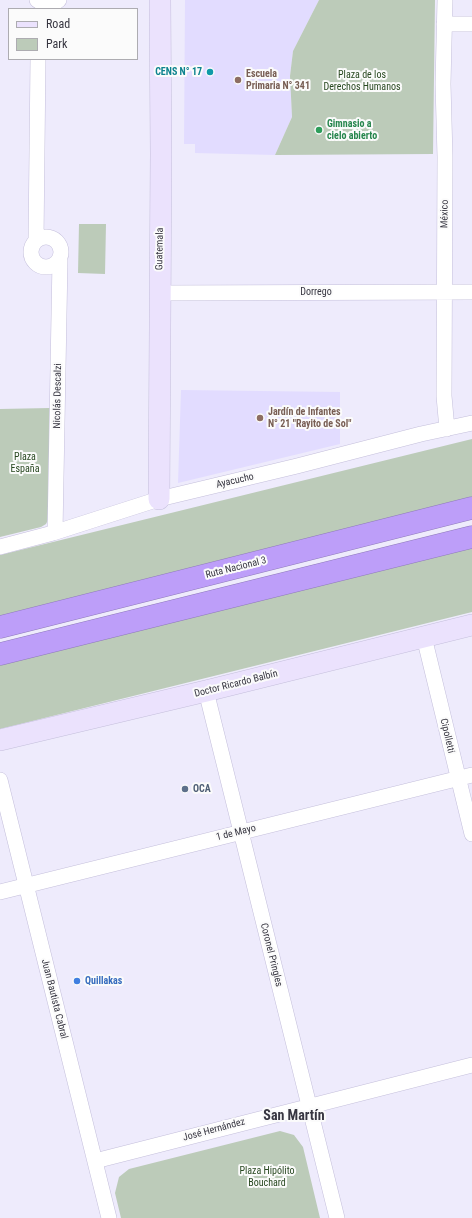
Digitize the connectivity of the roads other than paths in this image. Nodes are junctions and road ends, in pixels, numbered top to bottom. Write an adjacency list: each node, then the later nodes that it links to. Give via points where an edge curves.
1 (59, 0): 4 (street, via 51,5)
2 (160, 0): 12 (street, Guatemala)
3 (445, 0): 5 (street, México)
4 (38, 3)
5 (444, 24): 6 (street); 10 (street, México)
6 (472, 24)
7 (38, 60): 8 (street)
8 (36, 241): 9 (street, Nicolás Descalzi, via 48,237 57,241 62,250); 9 (street, via 31,252 37,265 47,268)
9 (60, 260): 17 (street, Nicolás Descalzi)
10 (444, 292): 11 (street, Dorrego); 12 (street, Dorrego); 14 (street, México, via 444,396)
11 (472, 292)
12 (160, 293): 15 (street, Guatemala)
13 (472, 423): 14 (street, Ayacucho)
14 (447, 429): 15 (street, Ayacucho)
15 (159, 499): 17 (street, Ayacucho)
16 (472, 508): 21 (highway, Ruta Nacional 3)
17 (55, 532): 19 (street, Ayacucho)
18 (472, 537): 23 (highway)
19 (0, 547)
20 (472, 625): 22 (street, Doctor Ricardo Balbín)
21 (0, 627)
22 (424, 637): 24 (street, Doctor Ricardo Balbín); 27 (street, Cipolletti)
23 (0, 654)
24 (206, 691): 25 (street, Doctor Ricardo Balbín); 29 (street, Coronel Pringles)
25 (0, 740)
26 (472, 775): 27 (street, 1 de Mayo)
27 (457, 778): 29 (street, 1 de Mayo); 30 (street, Cipolletti)
28 (0, 780): 31 (street, Juan Bautista Cabral)
29 (240, 832): 31 (street, 1 de Mayo); 34 (street, Coronel Pringles)
30 (472, 834)
31 (26, 886): 32 (street, 1 de Mayo); 35 (street, Juan Bautista Cabral)
32 (0, 892)
33 (472, 1065): 34 (street, José Hernández)
34 (308, 1106): 35 (street, José Hernández); 37 (street, Coronel Pringles)
35 (95, 1161): 36 (street, Juan Bautista Cabral)
36 (109, 1218)
37 (337, 1218)

